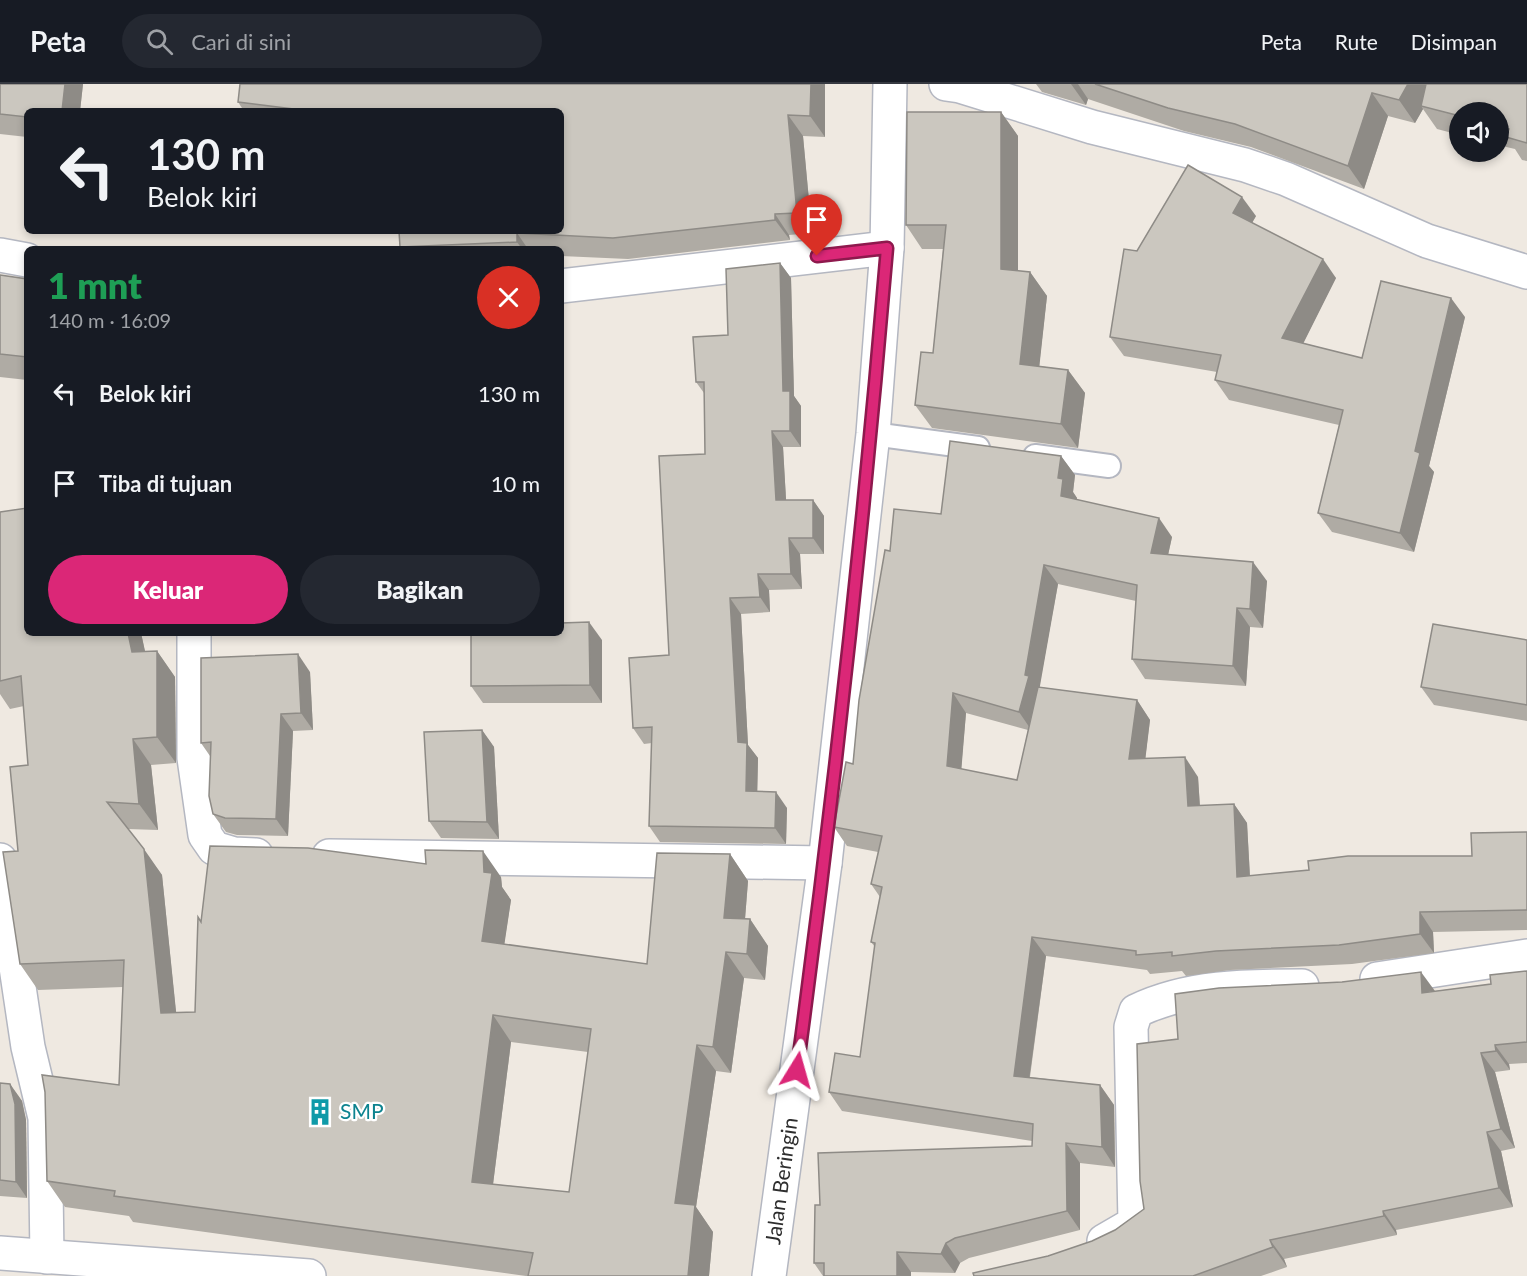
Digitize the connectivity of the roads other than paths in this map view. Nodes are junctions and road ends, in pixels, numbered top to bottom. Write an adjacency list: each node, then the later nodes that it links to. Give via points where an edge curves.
1 (890, 84): 3 (street, Jalan Beringin)
2 (946, 84): 6 (street, via 1092,127 1245,165 1427,241)
3 (887, 248): 7 (street); 8 (street, Jalan Beringin)
4 (0, 255): 5 (street)
5 (24, 259)
6 (1527, 272)
7 (564, 286)
8 (873, 434): 9 (lane); 12 (street, Jalan Beringin)
9 (1108, 466)
10 (194, 636): 12 (street, via 194,759 205,835 214,848 234,854)
11 (0, 860): 16 (street, via 28,1047 45,1118)
12 (825, 863): 19 (street, Jalan Beringin)
13 (1527, 956): 14 (street, via 1341,984 1240,986 1163,998 1137,1011 1131,1027 1135,1223 1113,1237)
14 (1072, 1251)
15 (0, 1253): 16 (street)
16 (46, 1257): 17 (street)
17 (123, 1269): 18 (street)
18 (309, 1276)
19 (769, 1276)

